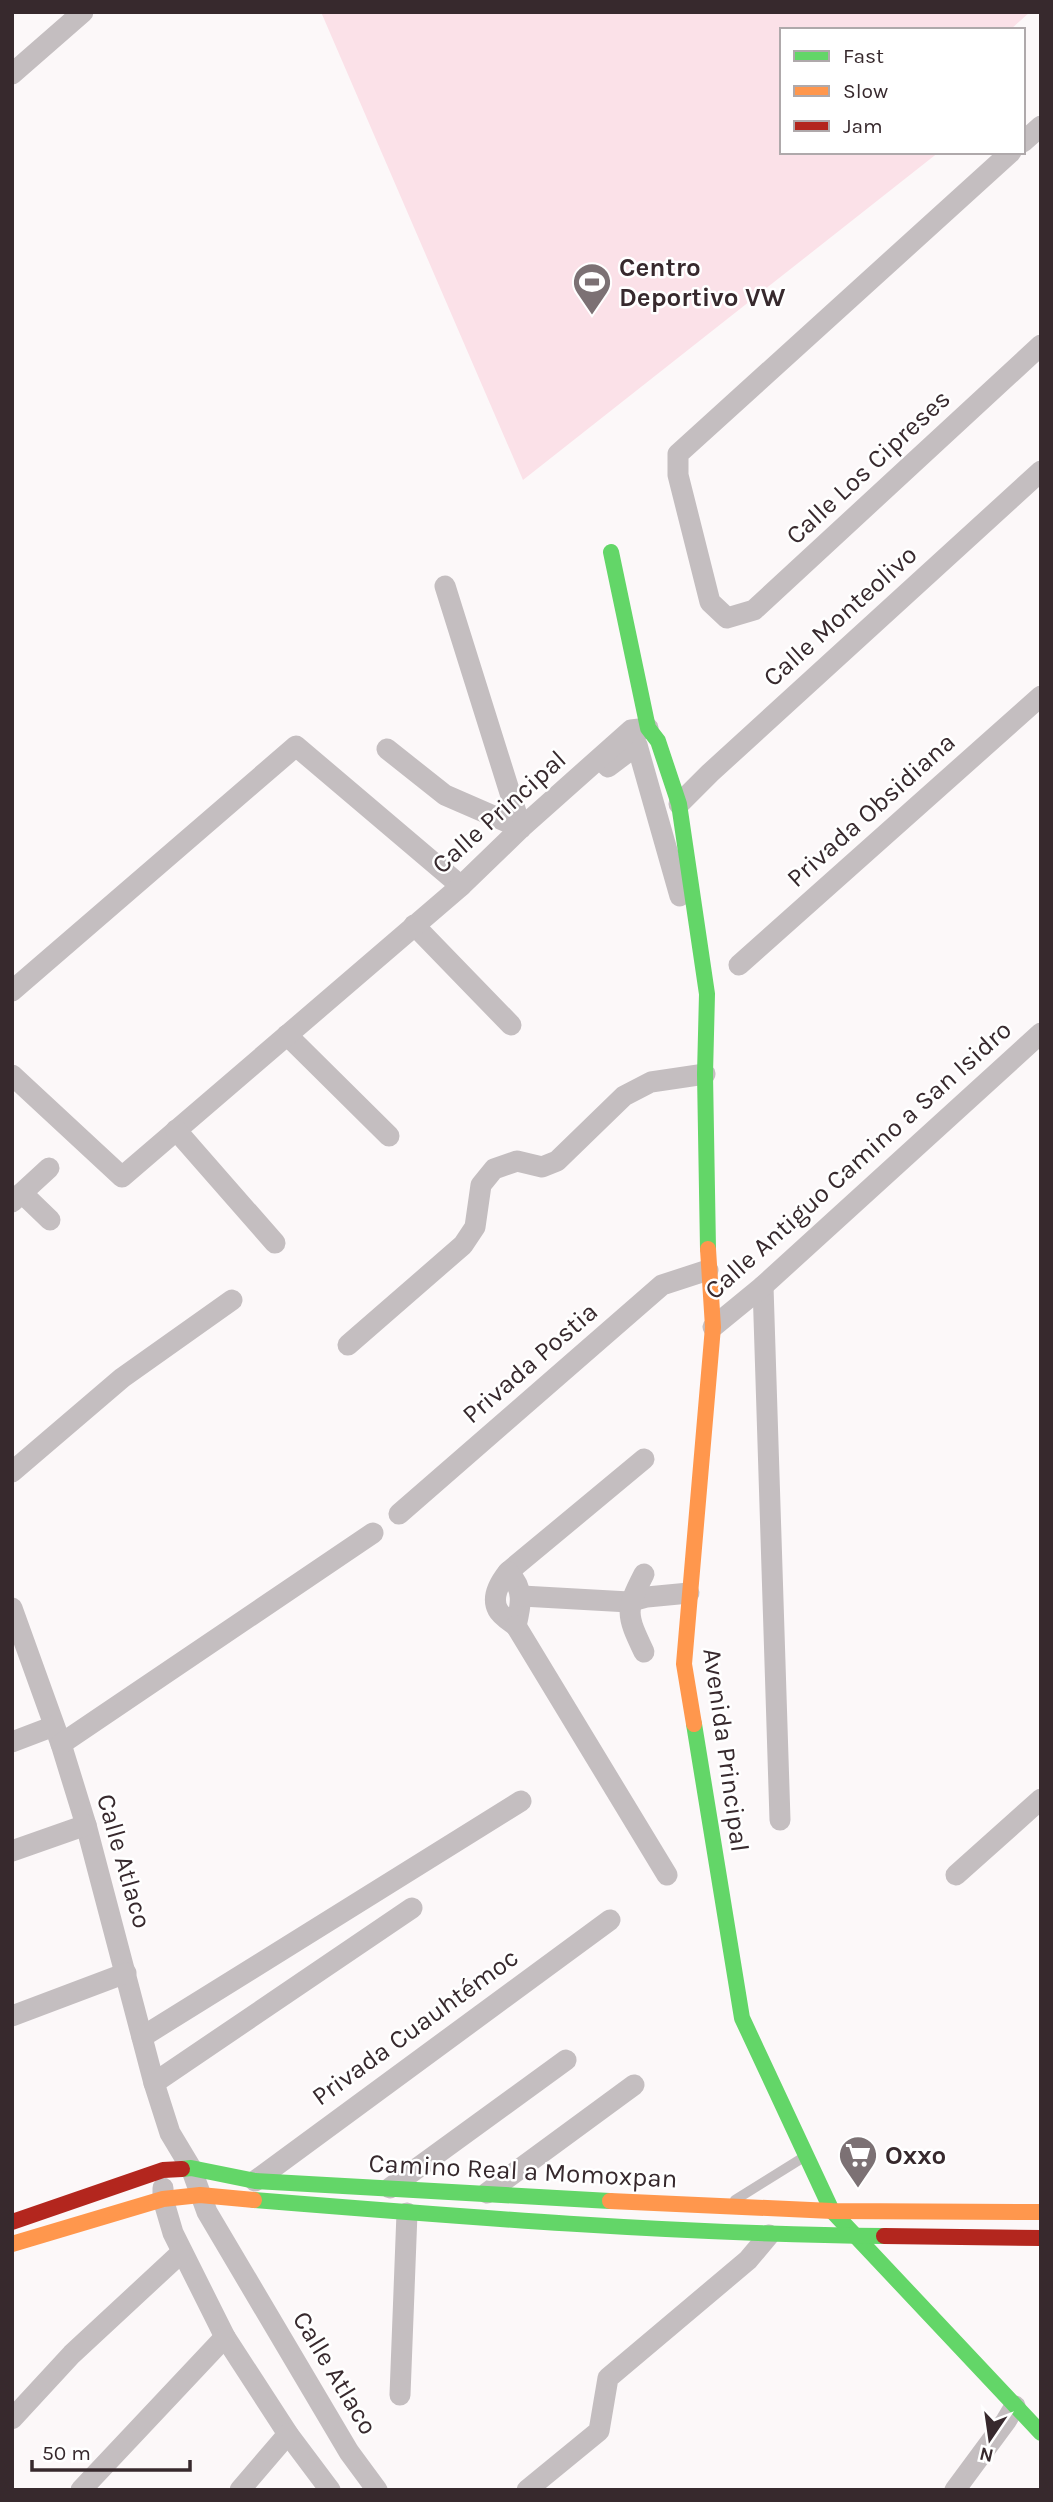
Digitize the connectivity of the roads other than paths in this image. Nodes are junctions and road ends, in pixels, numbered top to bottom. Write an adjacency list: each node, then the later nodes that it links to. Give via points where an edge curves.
1 (83, 12): 2 (street)
2 (12, 74)
3 (1041, 126): 4 (street)
4 (1025, 140)
5 (1009, 154): 6 (street, Calle Los Cipreses, via 678,453 678,475 710,602 727,618 754,610)
6 (1041, 345)
7 (1041, 471): 14 (street, Calle Monteolivo)
8 (611, 552): 11 (street)
9 (445, 586): 15 (street)
10 (1041, 696): 19 (street, Privada Obsidiana)
11 (648, 728): 14 (street, via 658,741); 15 (street, Calle Principal, via 631,730)
12 (387, 749): 15 (street, via 445,795)
13 (512, 800): 15 (street)
14 (680, 804): 24 (street, via 707,994)
15 (521, 828): 16 (street, Calle Principal)
16 (461, 886): 18 (street, Calle Principal); 20 (street, via 296,746)
17 (680, 896): 18 (street, via 637,745 573,793)
18 (417, 928): 21 (street); 23 (street, Calle Principal)
19 (739, 965)
20 (12, 991)
21 (511, 1025)
22 (1041, 1033): 33 (street, Calle Antiguo Camino a San Isidro)
23 (287, 1035): 26 (street, Calle Principal); 27 (street)
24 (705, 1074): 32 (street, Avenida Principal); 36 (street, via 651,1082 624,1096 557,1160 542,1167 517,1161 494,1169 481,1185 475,1227 463,1245)
25 (12, 1075): 26 (street, Calle Principal, via 122,1177)
26 (176, 1130): 31 (street)
27 (389, 1136)
28 (49, 1168): 29 (street)
29 (17, 1198): 30 (street)
30 (50, 1220)
31 (275, 1243)
32 (708, 1270): 35 (street, Avenida Principal); 39 (street, Privada Postia, via 662,1285)
33 (763, 1286): 35 (street, Calle Antiguo Camino a San Isidro); 53 (street)
34 (232, 1300): 38 (street, via 122,1378)
35 (713, 1327): 43 (street, Avenida Principal)
36 (348, 1345)
37 (644, 1459): 41 (street)
38 (12, 1472)
39 (399, 1514)
40 (373, 1534): 49 (street)
41 (508, 1572): 44 (street); 47 (street, via 496,1595 498,1611)
42 (644, 1574): 45 (street)
43 (689, 1593): 45 (street); 67 (street, Avenida Principal, via 684,1664 742,2018)
44 (522, 1595): 45 (street); 47 (street)
45 (638, 1600): 48 (street, via 631,1625)
46 (12, 1608): 49 (street, Calle Atlaco)
47 (516, 1626): 56 (street)
48 (644, 1651)
49 (58, 1735): 50 (street); 54 (street, Calle Atlaco)
50 (12, 1742)
51 (1041, 1799): 57 (street)
52 (521, 1801): 62 (street)
53 (780, 1820)
54 (86, 1825): 55 (street); 60 (street, Calle Atlaco)
55 (12, 1851)
56 (667, 1875)
57 (956, 1875)
58 (412, 1908): 64 (street)
59 (610, 1920): 70 (street, Privada Cuauhtémoc)
60 (126, 1973): 61 (street); 62 (street, Calle Atlaco)
61 (12, 2016)
62 (142, 2037): 64 (street, Calle Atlaco)
63 (566, 2060): 71 (street)
64 (154, 2083): 66 (street, Calle Atlaco)
65 (634, 2085): 72 (street)
66 (170, 2133): 68 (street, Calle Atlaco); 69 (street, Calle Atlaco)
67 (806, 2155): 75 (lane); 76 (street, Avenida Principal)
68 (191, 2168): 69 (street, Camino Real a Momoxpan); 70 (street, Camino Real a Momoxpan); 73 (street, Calle Atlaco)
69 (163, 2171): 74 (street, Calle Atlaco); 80 (street, Camino Real a Momoxpan)
70 (255, 2180): 71 (street, Camino Real a Momoxpan)
71 (390, 2188): 72 (street, Camino Real a Momoxpan)
72 (480, 2193): 75 (street, Camino Real a Momoxpan); 79 (street)
73 (200, 2195): 74 (street, Camino Real a Momoxpan); 78 (street, Camino Real a Momoxpan); 92 (street, Calle Atlaco)
74 (163, 2199): 84 (street, Camino Real a Momoxpan); 85 (street, Calle Atlaco)
75 (724, 2207): 76 (street, Camino Real a Momoxpan)
76 (832, 2211): 77 (street, Camino Real a Momoxpan); 82 (street, Avenida Principal)
77 (1041, 2212)
78 (407, 2213): 79 (street, Camino Real a Momoxpan); 87 (street)
79 (472, 2218): 81 (street, Camino Real a Momoxpan)
80 (12, 2222)
81 (769, 2235): 82 (street, Camino Real a Momoxpan); 97 (street, via 748,2260 608,2378 599,2431)
82 (853, 2236): 83 (street, Camino Real a Momoxpan); 88 (street, Avenida Principal)
83 (1041, 2238)
84 (12, 2244)
85 (182, 2252): 86 (street, Calle Atlaco); 89 (street, via 72,2354)
86 (225, 2337): 91 (street, Calle Atlaco); 94 (street)
87 (400, 2395)
88 (1015, 2406): 90 (street, Avenida Principal); 98 (street)
89 (12, 2419)
90 (1041, 2433)
91 (288, 2434): 93 (street, Calle Atlaco); 95 (street)
92 (349, 2452): 93 (street); 96 (street, Calle Atlaco)
93 (325, 2483)
94 (81, 2490)
95 (240, 2490)
96 (377, 2490)
97 (527, 2490)
98 (955, 2490)

